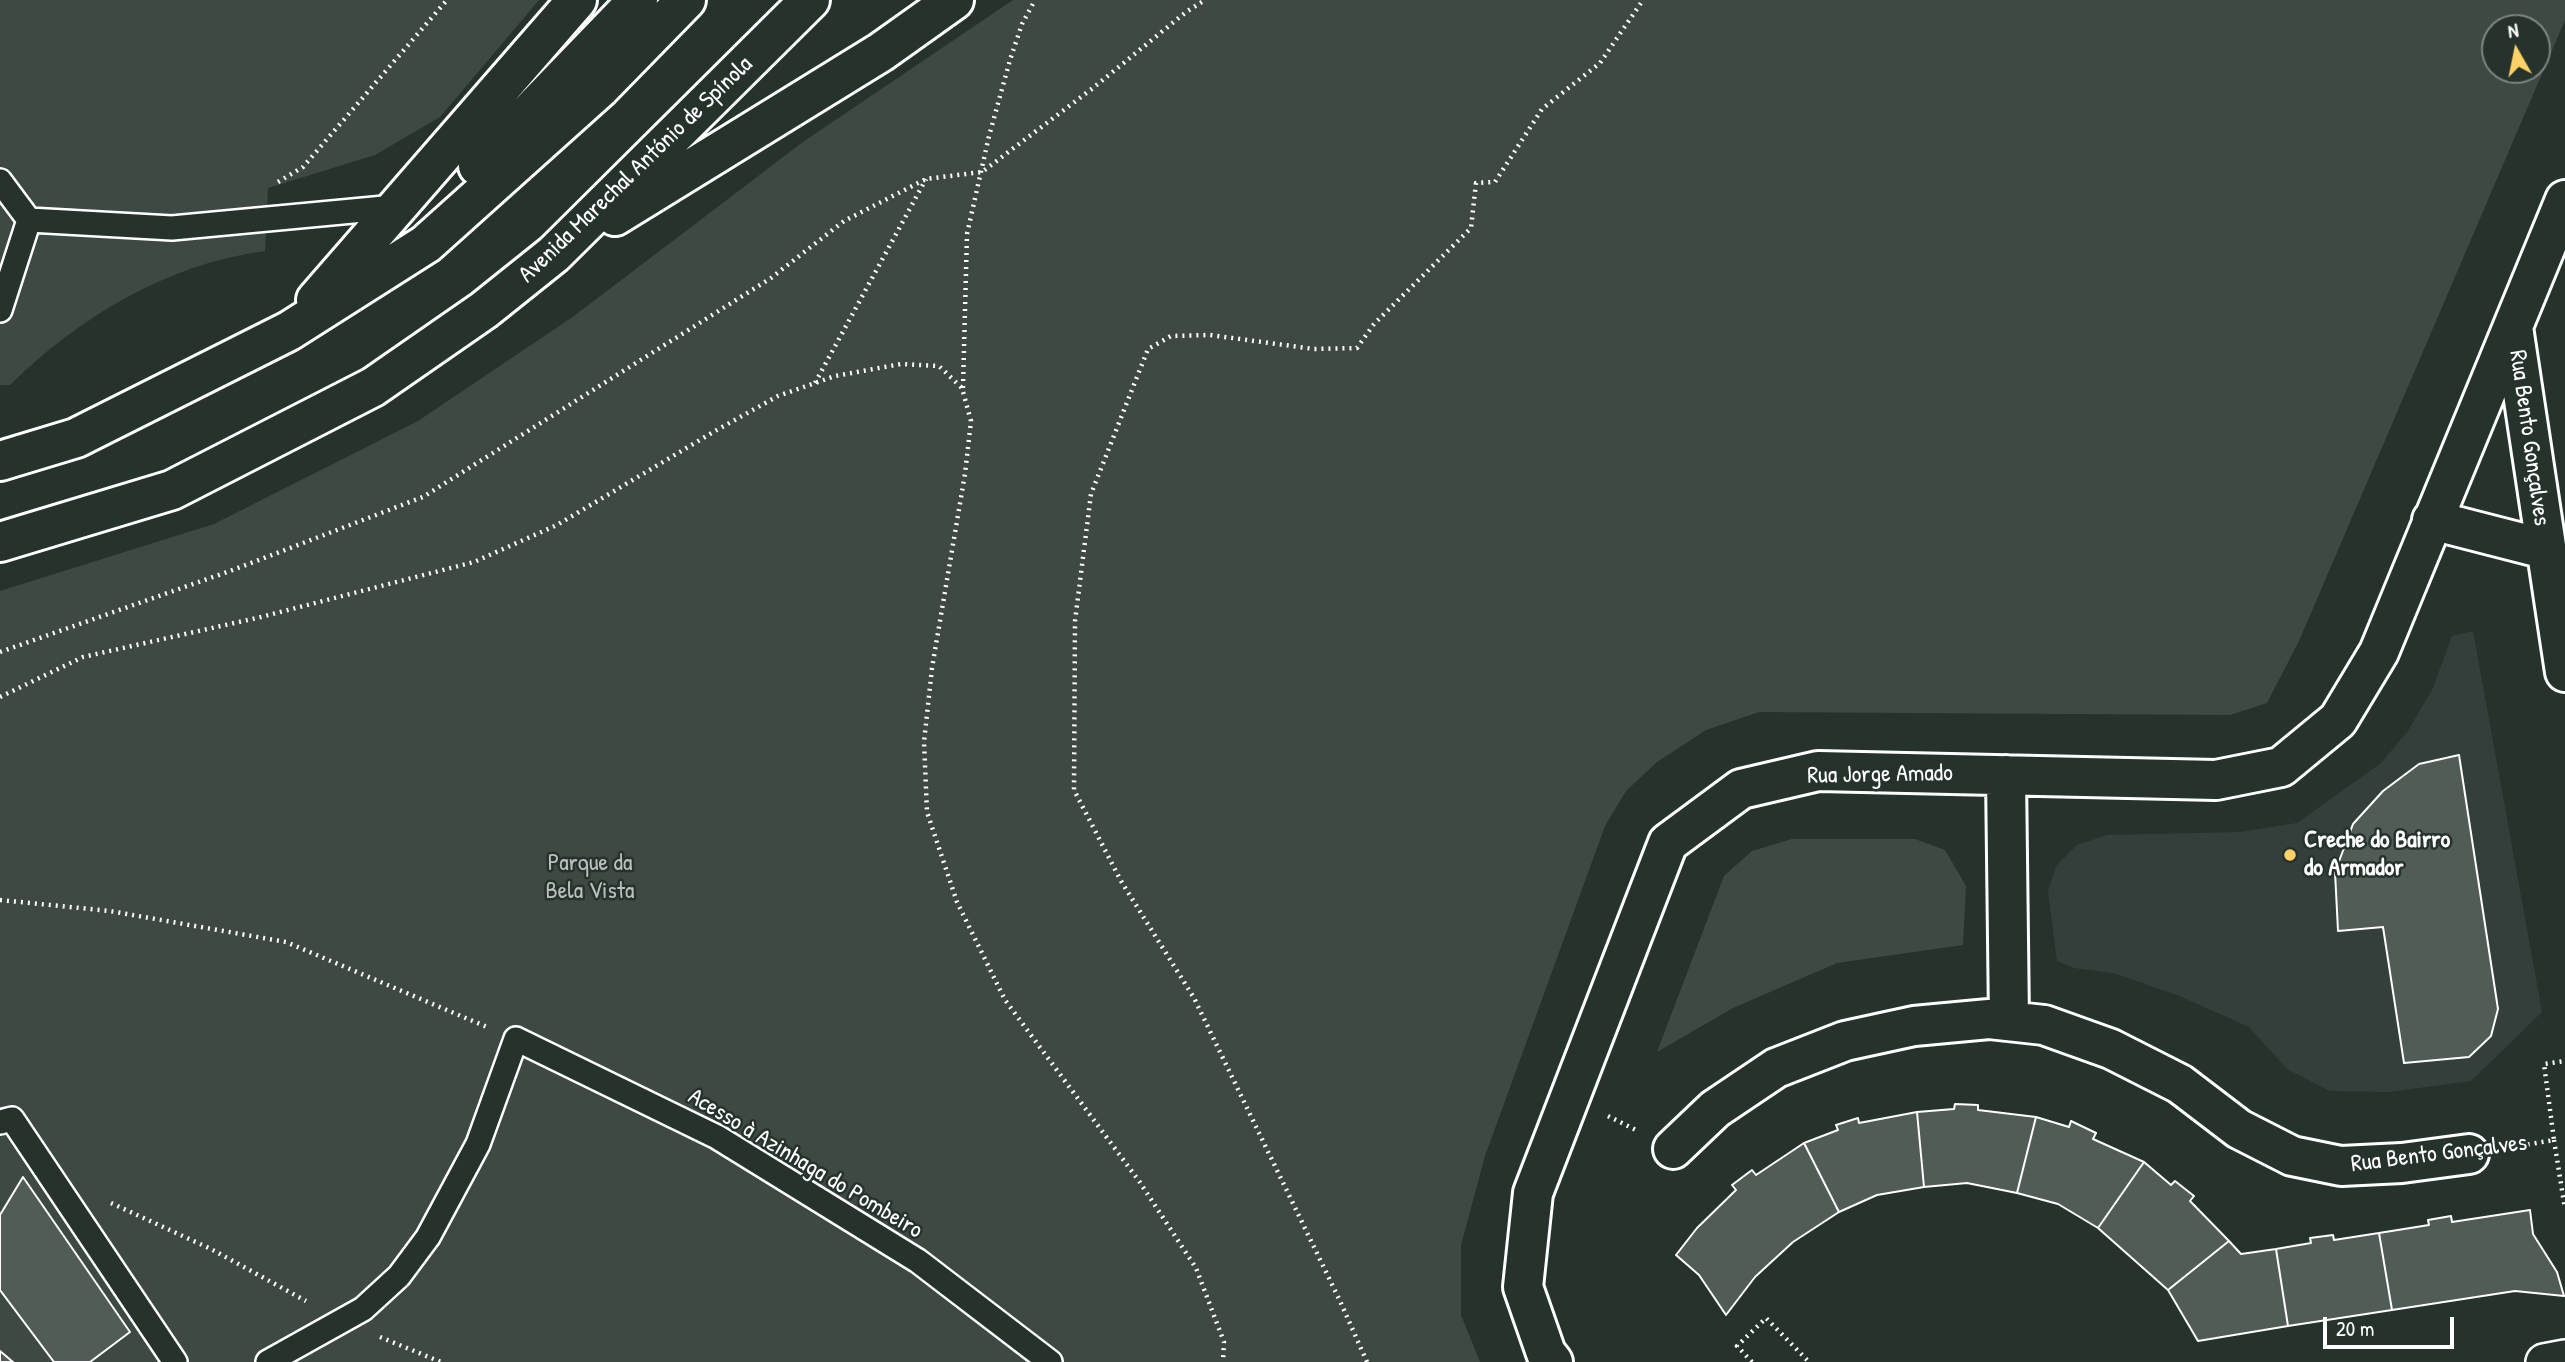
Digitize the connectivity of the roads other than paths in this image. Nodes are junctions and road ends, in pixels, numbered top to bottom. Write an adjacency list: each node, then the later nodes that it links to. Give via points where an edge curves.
1 (577, 0): 10 (main road)
2 (638, 0): 15 (main road, via 479,165)
3 (686, 0): 15 (main road, via 601,87 426,244)
4 (810, 0): 7 (main road, Avenida Marechal António de Spínola)
5 (837, 0): 7 (main road)
6 (954, 0): 12 (main road, via 881,52)
7 (764, 48): 12 (main road, Avenida Marechal António de Spínola)
8 (0, 181): 11 (lane)
9 (2565, 200): 14 (main road, Rua Bento Gonçalves)
10 (395, 207): 11 (lane, via 172,228); 15 (main road)
11 (29, 220): 13 (lane)
12 (554, 254): 18 (main road, Avenida Marechal António de Spínola, via 484,310 373,387 172,490)
13 (0, 310)
14 (2513, 327): 17 (main road, Rua Bento Gonçalves); 19 (main road, Rua Bento Gonçalves)
15 (289, 331): 16 (main road, via 76,438)
16 (0, 461)
17 (2432, 520): 19 (main road, Rua Bento Gonçalves); 21 (main road, Rua Jorge Amado, via 2379,652 2339,720 2281,767 2216,780)
18 (0, 542)
19 (2545, 548): 20 (main road, Rua Bento Gonçalves)
20 (2565, 671)
21 (2006, 775): 22 (main road); 30 (main road, Rua Jorge Amado, via 1818,771 1741,789 1668,843 1533,1193 1523,1287)
22 (2009, 1021): 24 (main road, Rua Bento Gonçalves, via 1914,1026 1845,1041 1776,1068 1715,1108); 25 (main road, Rua Bento Gonçalves, via 2044,1025 2111,1049 2180,1084 2239,1129 2292,1156 2340,1166)
23 (6, 1120): 27 (lane)
24 (1673, 1149)
25 (2469, 1154)
26 (2565, 1358): 31 (street)
27 (175, 1362)
28 (268, 1362): 29 (lane, Acesso à Azinhaga do Pombeiro, via 344,1321 398,1276 428,1237 478,1144 516,1040 717,1138 918,1261)
29 (1050, 1362)
30 (1553, 1362)
31 (2544, 1362)

